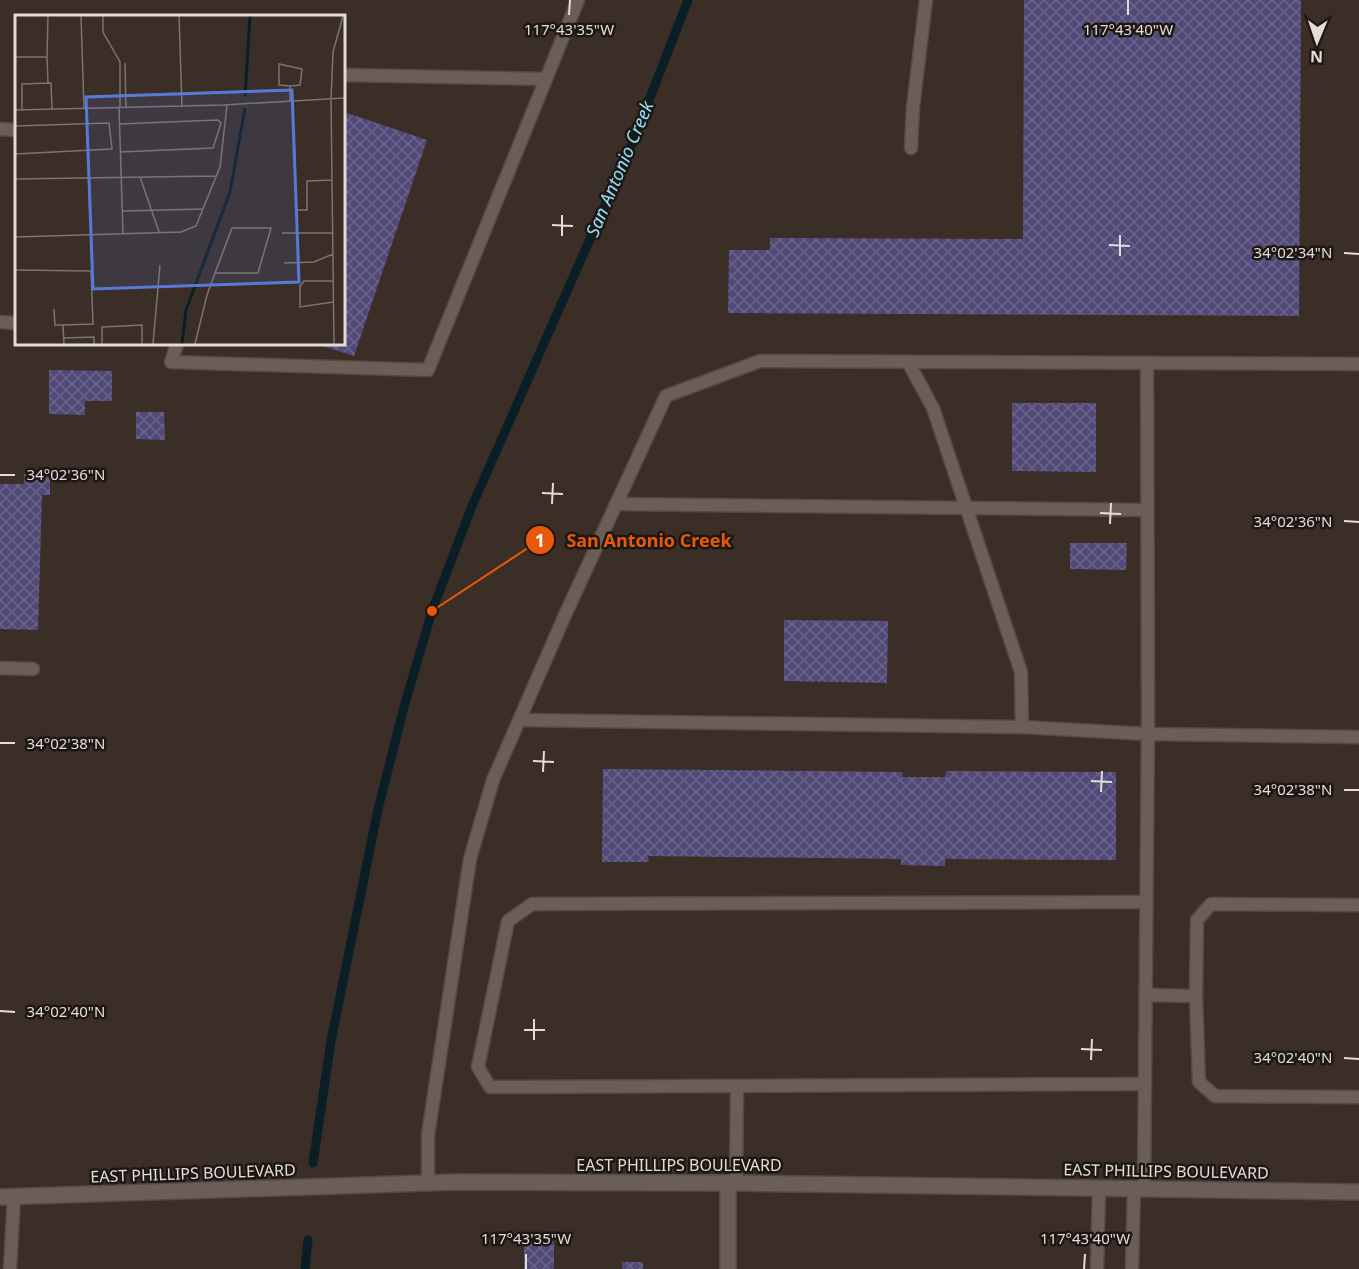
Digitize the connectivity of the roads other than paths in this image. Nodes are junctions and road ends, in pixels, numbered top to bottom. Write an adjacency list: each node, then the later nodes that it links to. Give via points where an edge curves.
1 (578, 0): 4 (lane)
2 (926, 0): 5 (lane)
3 (345, 75): 4 (lane)
4 (546, 80): 8 (lane, via 428,370 171,362)
5 (912, 148)
6 (0, 322): 7 (lane)
7 (15, 323)
8 (177, 345)
9 (908, 362): 10 (lane); 12 (lane, via 760,361 666,396); 13 (lane, via 933,408)
10 (1147, 363): 11 (lane); 14 (lane)
11 (1359, 364)
12 (616, 504): 13 (lane); 17 (lane)
13 (967, 508): 14 (lane); 18 (lane, via 1022,672)
14 (1147, 510): 19 (lane)
15 (0, 668): 16 (lane)
16 (33, 669)
17 (520, 720): 18 (lane); 29 (lane, via 493,780 470,859 428,1135)
18 (1022, 727): 19 (lane)
19 (1148, 734): 20 (lane); 21 (lane)
20 (1359, 737)
21 (1146, 902): 23 (lane); 26 (lane, via 532,904 508,921 478,1067 490,1087)
22 (1359, 905): 24 (lane, via 1211,904 1197,921)
23 (1145, 996): 24 (lane); 25 (lane)
24 (1196, 996): 27 (lane, via 1199,1082 1215,1096)
25 (1145, 1084): 26 (lane); 31 (lane)
26 (737, 1086): 28 (lane)
27 (1359, 1097)
28 (732, 1183): 29 (street, EAST PHILLIPS BOULEVARD); 30 (street, EAST PHILLIPS BOULEVARD); 35 (street)
29 (428, 1184): 33 (street, EAST PHILLIPS BOULEVARD)
30 (1099, 1189): 31 (street, EAST PHILLIPS BOULEVARD); 36 (lane)
31 (1139, 1189): 32 (street, EAST PHILLIPS BOULEVARD); 37 (lane)
32 (1359, 1192)
33 (7, 1197): 34 (lane)
34 (10, 1269)
35 (728, 1269)
36 (1097, 1269)
37 (1132, 1269)

